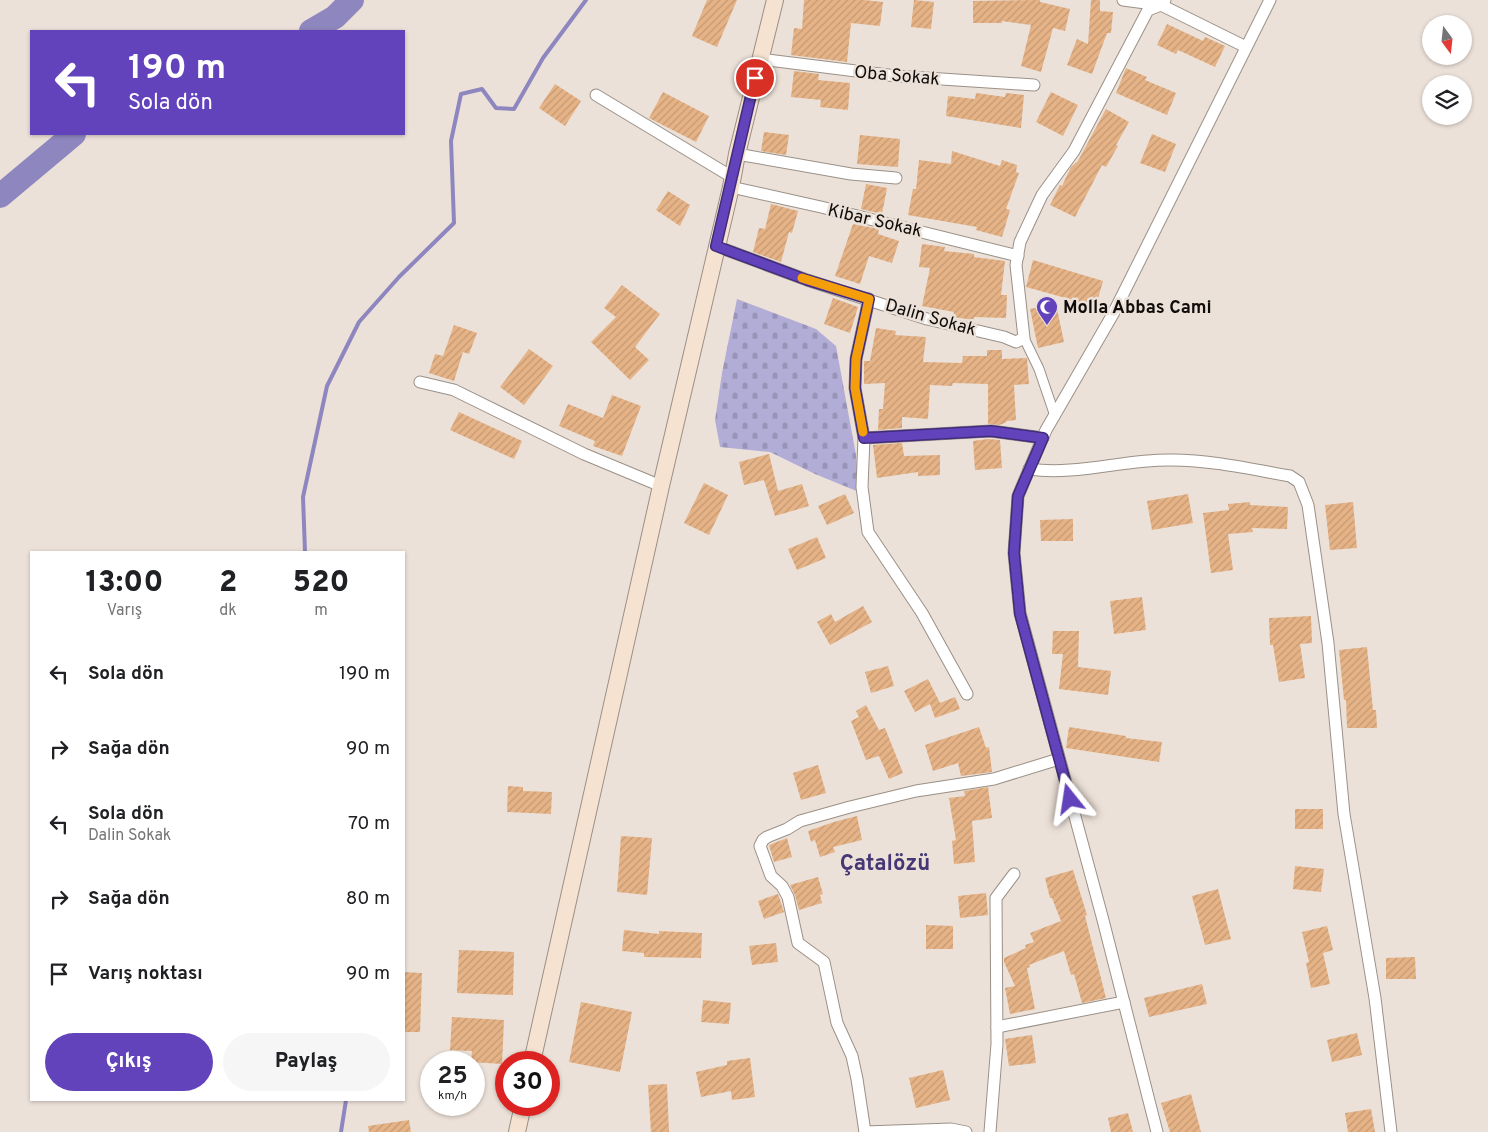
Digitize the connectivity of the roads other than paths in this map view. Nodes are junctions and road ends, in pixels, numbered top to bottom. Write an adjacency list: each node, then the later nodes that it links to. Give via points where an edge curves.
1 (774, 0): 6 (main road)
2 (1123, 0): 4 (street)
3 (1270, 0): 5 (street)
4 (1163, 3): 5 (street); 13 (street, via 1148,10 1074,151 1042,195 1020,242)
5 (1246, 47): 17 (street, via 1113,314)
6 (760, 59): 7 (street, Oba Sokak, via 896,76); 9 (main road)
7 (1034, 85)
8 (596, 95): 11 (street, Kibar Sokak)
9 (737, 154): 10 (street, via 851,174); 11 (main road)
10 (896, 178)
11 (732, 182): 12 (main road); 13 (street, Kibar Sokak)
12 (716, 246): 14 (street, Dalin Sokak); 21 (main road)
13 (1018, 256): 15 (street, via 1016,265)
14 (869, 299): 15 (street, Dalin Sokak, via 1016,342); 18 (street, via 856,359 855,388)
15 (1024, 338): 17 (street, via 1039,369)
16 (420, 382): 21 (street, via 454,390 584,454)
17 (1054, 416): 19 (street)
18 (864, 438): 19 (street, via 991,431); 22 (street, via 862,487 868,532 922,613)
19 (1043, 438): 20 (street)
20 (1029, 469): 23 (street, via 1018,496 1014,553 1020,614); 35 (street, via 1077,470 1172,460 1290,476 1299,482 1308,506 1328,643 1344,814 1375,998)
21 (661, 486): 27 (main road)
22 (967, 694)
23 (1059, 759): 25 (street); 31 (street, via 994,779 916,791 850,807 800,821 763,840 760,846 771,876 788,897 798,943 824,962 837,1023 852,1056)
24 (1014, 874): 26 (street, via 996,898)
25 (1124, 1002): 26 (street); 34 (street)
26 (997, 1027): 33 (street)
27 (534, 1051)
28 (521, 1116): 30 (main road)
29 (905, 1131): 31 (street); 32 (street, via 951,1129)
30 (517, 1132)
31 (865, 1132)
32 (966, 1132)
33 (990, 1132)
34 (1156, 1132)
35 (1391, 1132)

